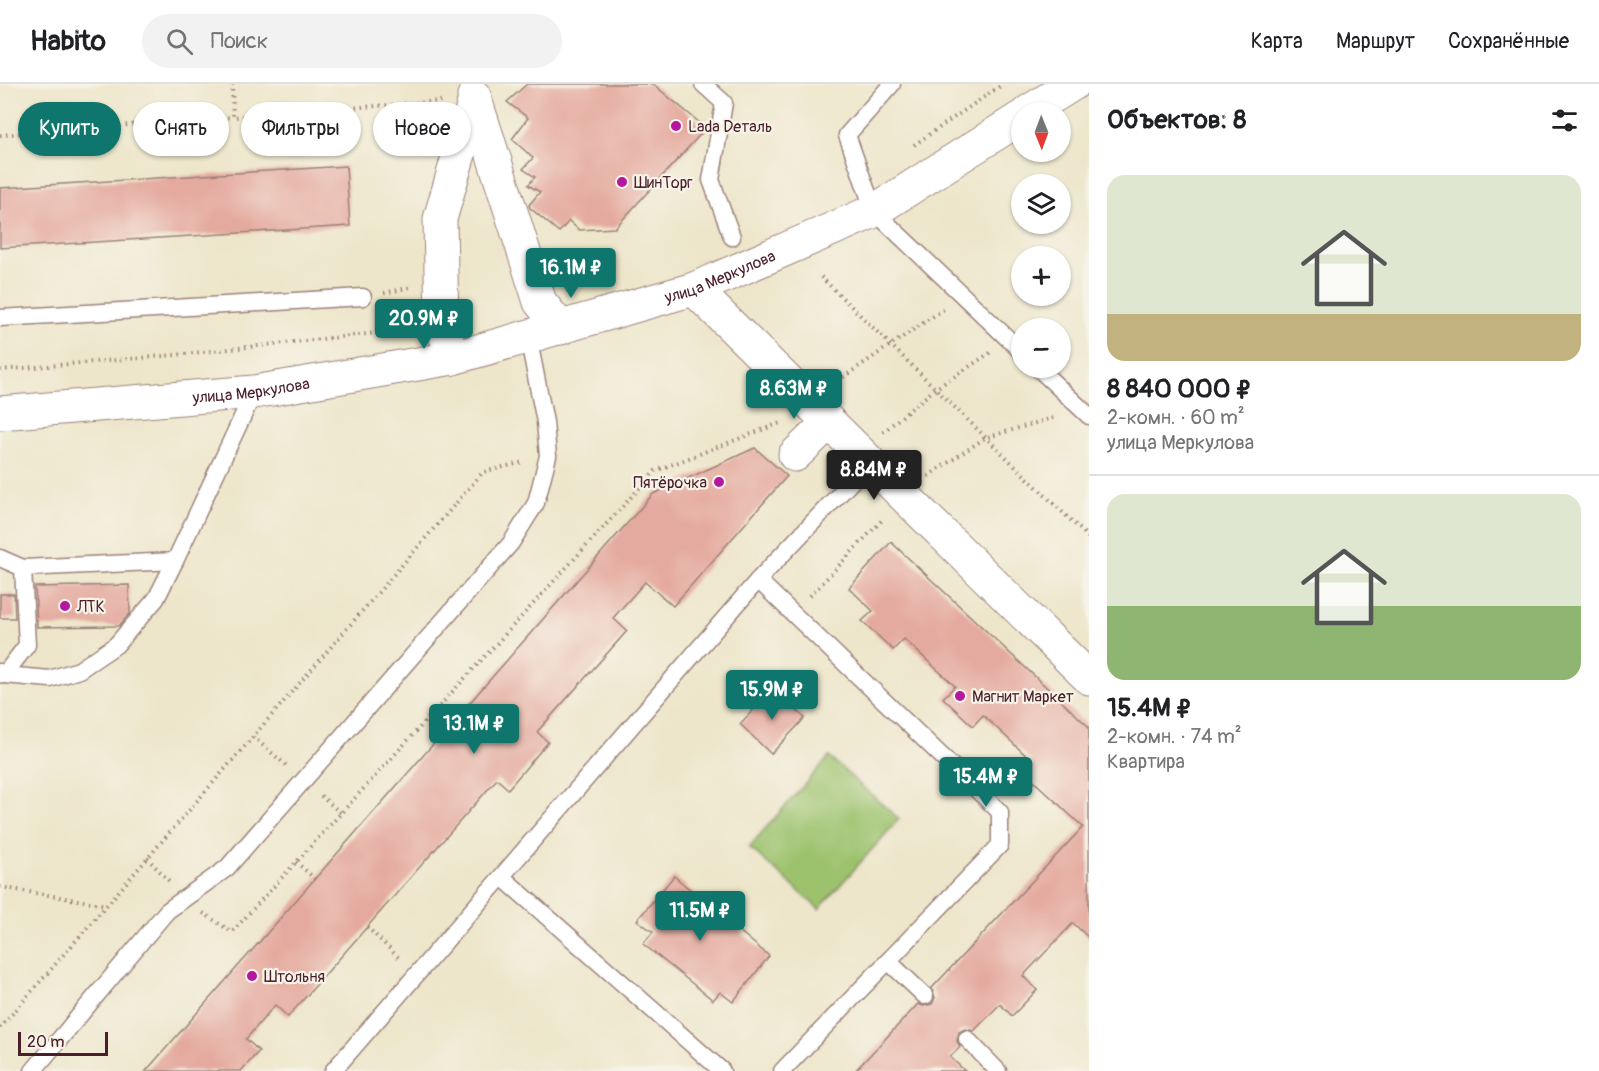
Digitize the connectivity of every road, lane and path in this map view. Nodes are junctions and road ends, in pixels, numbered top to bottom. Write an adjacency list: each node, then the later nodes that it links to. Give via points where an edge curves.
1 (231, 84): 8 (path)
2 (702, 84): 13 (lane, via 724,103 711,180)
3 (892, 84): 12 (lane, via 847,135)
4 (1003, 84): 11 (path)
5 (1073, 84): 7 (street)
6 (472, 91): 8 (path); 15 (street, via 440,219); 21 (street, via 540,302)
7 (1044, 102)
8 (232, 117): 10 (path)
9 (1011, 124): 12 (street, улица Меркулова)
10 (0, 135)
11 (909, 148)
12 (874, 211): 16 (street, улица Меркулова); 17 (lane)
13 (732, 237)
14 (821, 278): 24 (path)
15 (441, 281): 18 (path); 20 (street)
16 (694, 289): 21 (street, улица Меркулова); 33 (street)
17 (963, 296): 23 (lane); 24 (path)
18 (363, 297): 19 (lane)
19 (0, 318)
20 (442, 325): 26 (street); 27 (path)
21 (561, 328): 22 (street, улица Меркулова)
22 (528, 336): 26 (street, улица Меркулова); 34 (lane)
23 (1011, 342)
24 (890, 345): 29 (path); 33 (path)
25 (996, 349): 29 (path)
26 (453, 358): 30 (street, улица Меркулова)
27 (0, 370)
28 (1049, 378): 32 (lane)
29 (935, 389): 35 (path); 36 (path)
30 (254, 392): 31 (street, улица Меркулова); 38 (lane)
31 (0, 413)
32 (1089, 416)
33 (810, 430): 35 (street); 43 (path, via 786,421 655,471)
34 (548, 456): 47 (path, via 483,472); 55 (lane, via 536,503 511,543 228,868 167,911)
35 (865, 457): 40 (lane); 42 (street)
36 (1089, 538)
37 (0, 558): 39 (lane)
38 (175, 561): 39 (lane); 41 (lane, via 156,598 116,645 79,670 50,679)
39 (23, 568): 41 (lane, via 27,645)
40 (758, 580): 44 (lane); 50 (lane, via 1000,812 1000,845)
41 (2, 673)
42 (1089, 678)
43 (296, 862): 45 (path); 48 (path, via 232,932)
44 (502, 877): 56 (lane); 57 (lane)
45 (315, 879)
46 (0, 887): 47 (path)
47 (106, 905): 53 (path)
48 (201, 912)
49 (367, 927): 51 (path)
50 (888, 961): 52 (lane); 58 (lane)
51 (408, 967)
52 (925, 996)
53 (0, 1028)
54 (967, 1039): 59 (lane)
55 (33, 1071)
56 (333, 1071)
57 (722, 1071)
58 (782, 1071)
59 (998, 1071)

